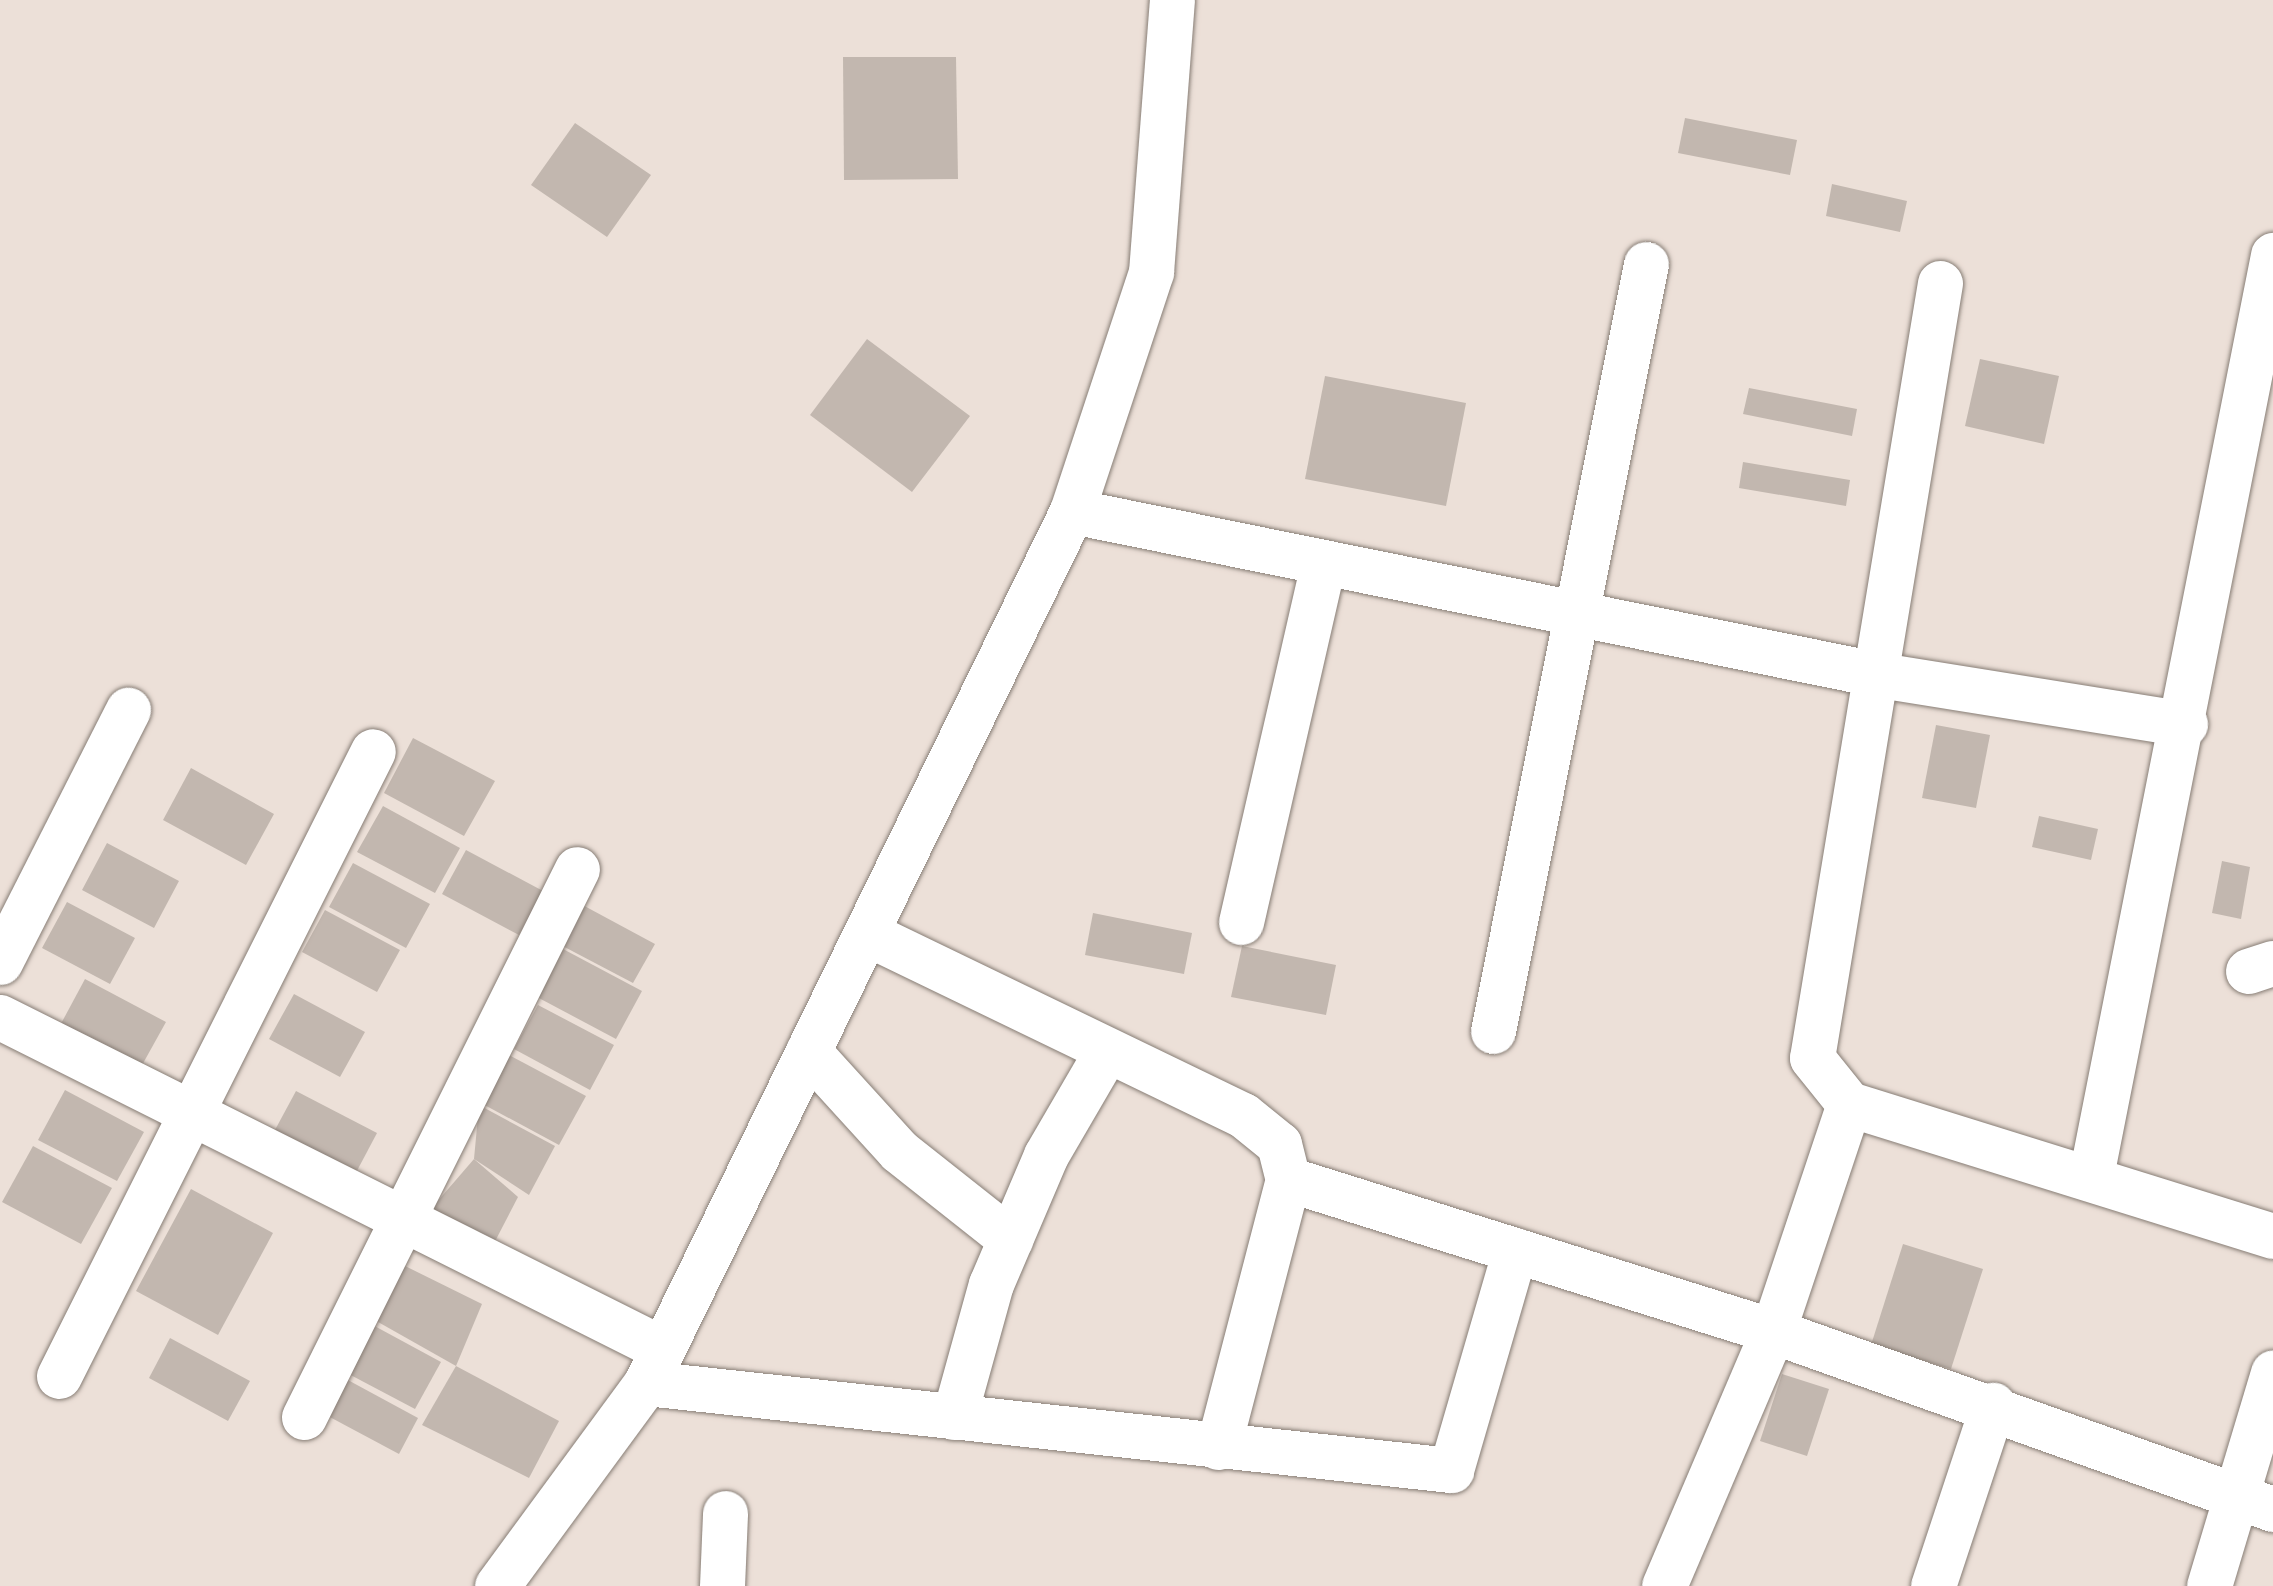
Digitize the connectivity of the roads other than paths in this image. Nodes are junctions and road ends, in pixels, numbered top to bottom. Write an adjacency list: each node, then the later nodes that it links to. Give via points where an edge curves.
1 (1172, 0): 5 (street, via 1151,272)
2 (2273, 255): 10 (street)
3 (1646, 264): 7 (street)
4 (1940, 283): 8 (street)
5 (1072, 512): 6 (street); 14 (street)
6 (1323, 564): 7 (street); 13 (street)
7 (1578, 608): 8 (street); 17 (street)
8 (1880, 675): 10 (street); 20 (street, via 1812,1058)
9 (128, 710): 15 (street)
10 (2186, 724): 22 (street)
11 (372, 752): 21 (street)
12 (578, 868): 24 (street)
13 (1240, 922)
14 (866, 933): 18 (street); 19 (street)
15 (0, 962)
16 (0, 1018): 21 (street)
17 (1494, 1031)
18 (1107, 1050): 23 (street, via 1243,1115 1279,1144); 26 (street)
19 (808, 1051): 26 (street, via 899,1151); 29 (street)
20 (1849, 1104): 22 (street); 28 (street)
21 (193, 1114): 24 (street); 31 (street)
22 (2091, 1176): 25 (street)
23 (1288, 1179): 27 (street); 35 (street)
24 (402, 1220): 29 (street); 33 (street)
25 (2273, 1236)
26 (1010, 1239): 34 (street)
27 (1515, 1250): 28 (street); 35 (street, via 1451,1470)
28 (1773, 1330): 32 (street); 40 (street)
29 (655, 1366): 34 (street); 38 (street)
30 (2273, 1372): 36 (street)
31 (59, 1376)
32 (1993, 1405): 36 (street); 41 (street)
33 (304, 1416)
34 (954, 1418): 35 (street)
35 (1218, 1447)
36 (2253, 1503): 42 (street)
37 (724, 1514): 39 (street)
38 (497, 1586)
39 (722, 1586)
40 (1664, 1586)
41 (1933, 1586)
42 (2208, 1586)

